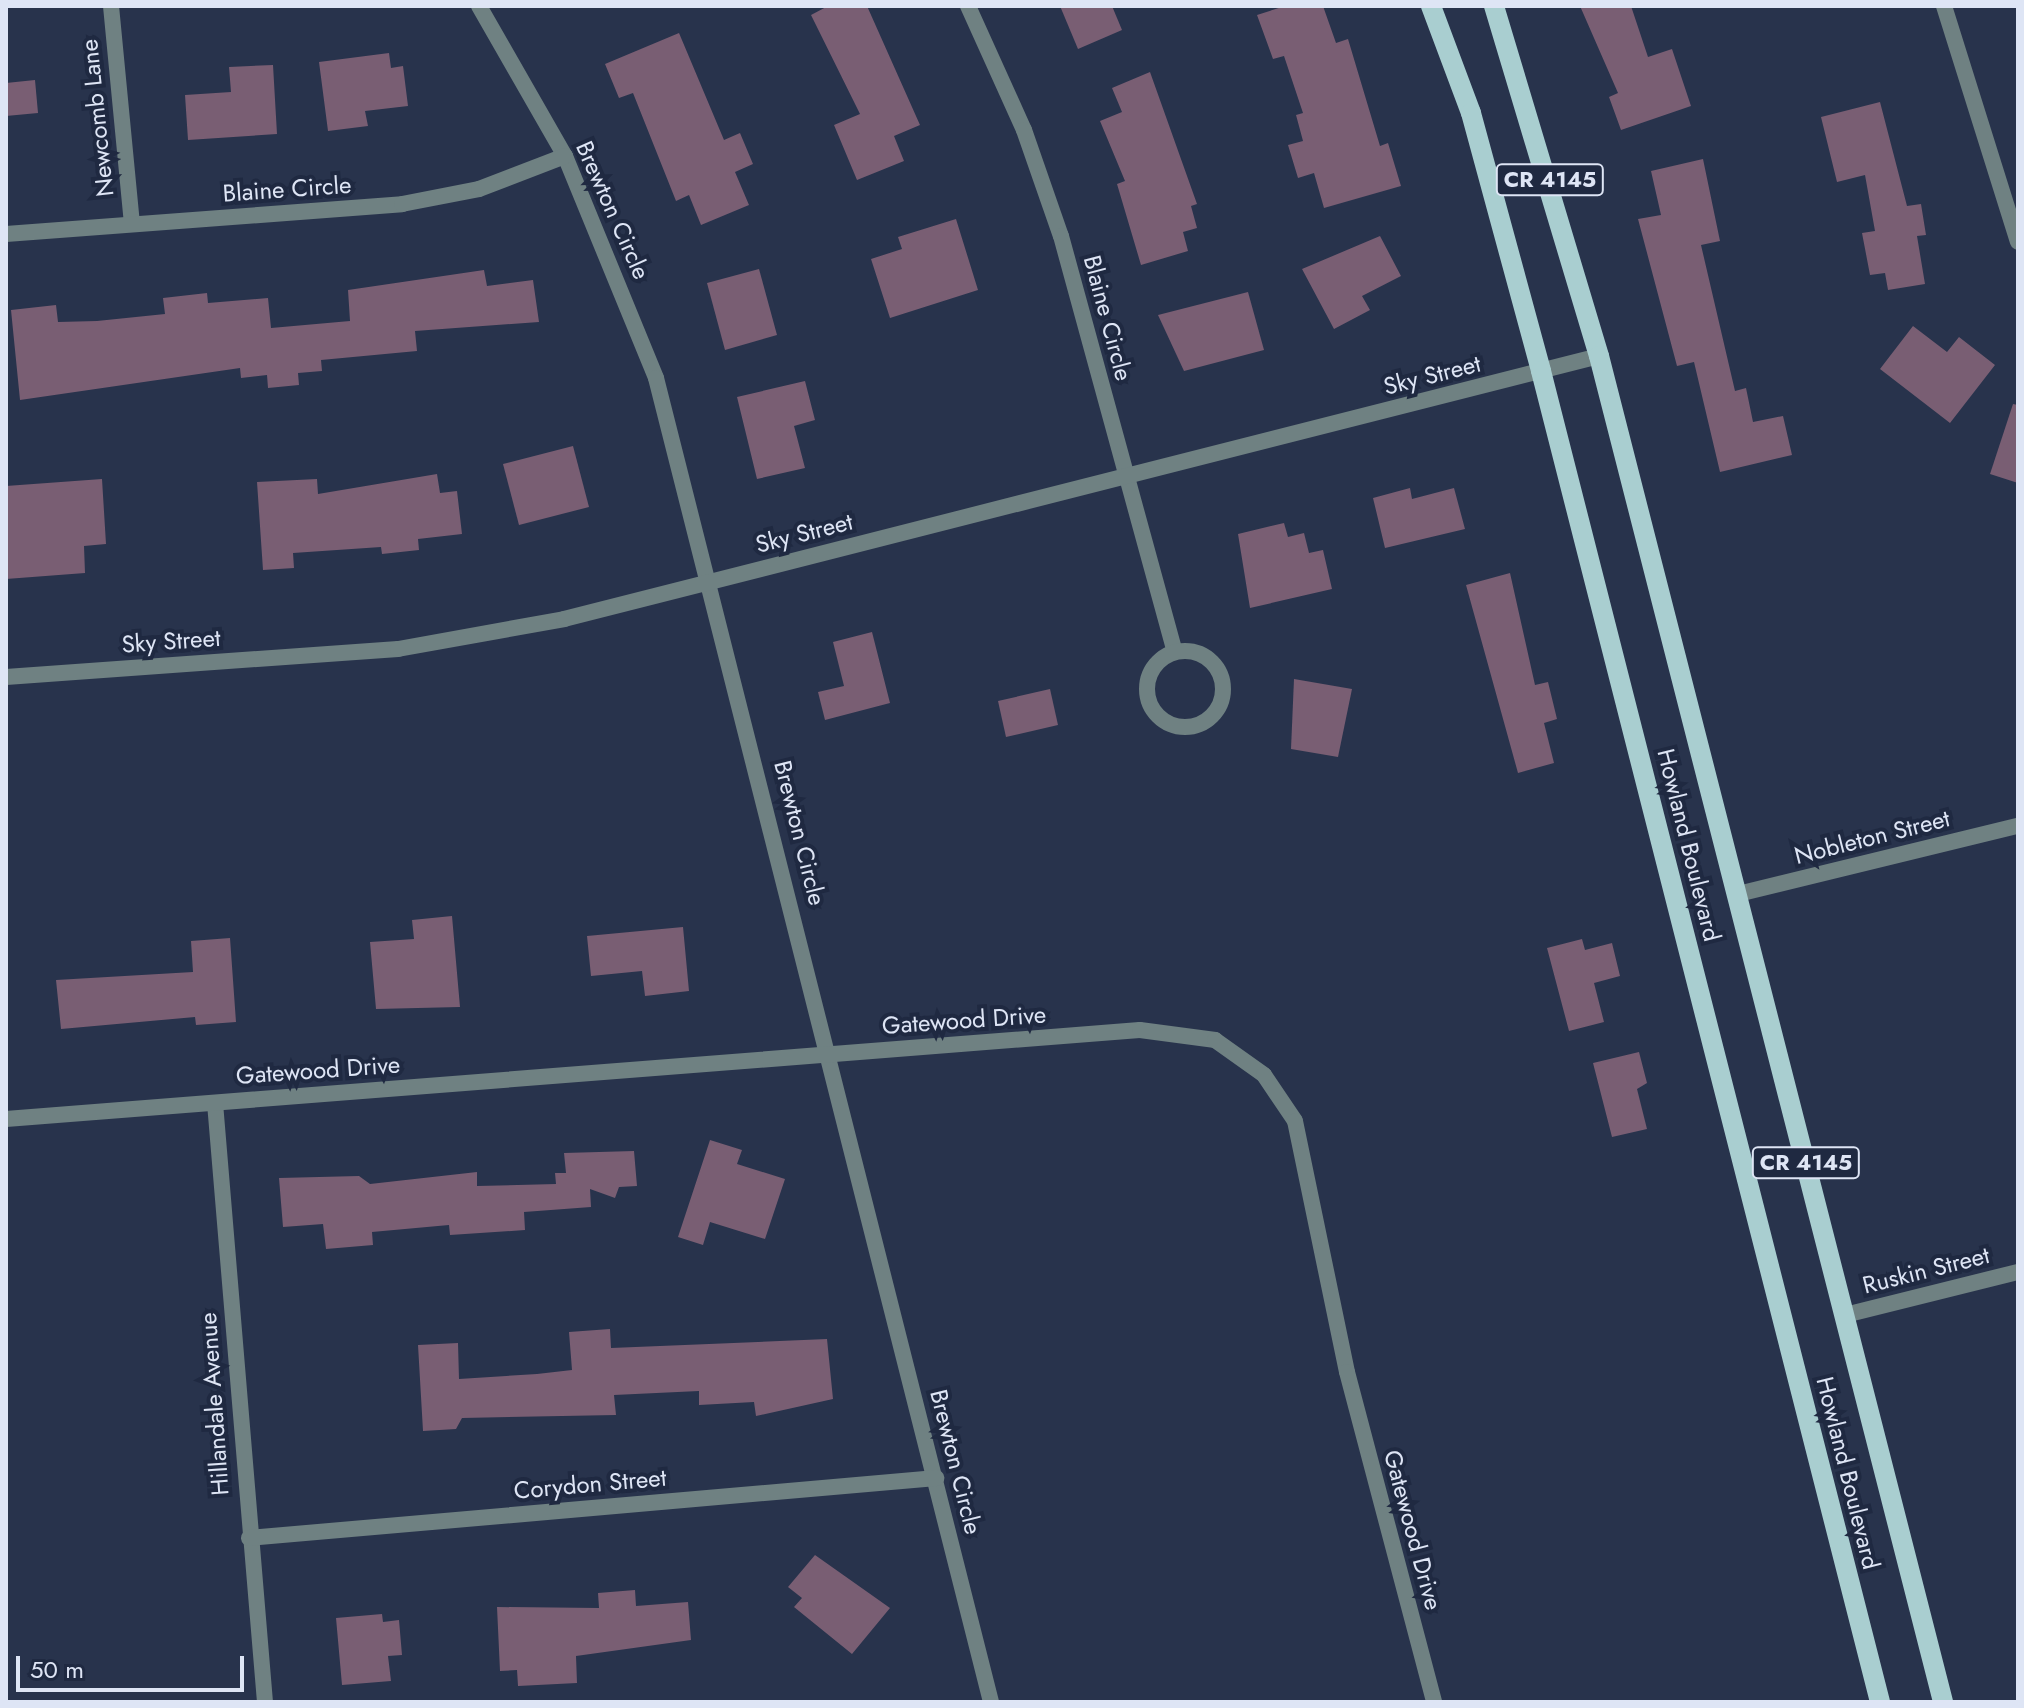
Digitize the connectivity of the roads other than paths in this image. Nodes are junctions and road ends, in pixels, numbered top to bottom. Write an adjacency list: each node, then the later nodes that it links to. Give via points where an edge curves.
1 (111, 6): 8 (street, Newcomb Lane)
2 (479, 6): 7 (street, Brewton Circle)
3 (968, 6): 13 (street, Blaine Circle, via 1024,130 1061,236)
4 (1431, 6): 12 (main road, Howland Boulevard / CR 4145, via 1471,113)
5 (1494, 6): 11 (main road, Howland Boulevard / CR 4145)
6 (1944, 6): 10 (street)
7 (565, 156): 8 (street, Blaine Circle, via 479,189 402,204); 14 (street, Brewton Circle, via 656,378)
8 (132, 224): 9 (street, Blaine Circle)
9 (6, 234)
10 (2018, 242)
11 (1599, 356): 12 (street, Sky Street); 18 (main road, Howland Boulevard / CR 4145)
12 (1541, 371): 13 (street, Sky Street); 29 (main road, Howland Boulevard / CR 4145)
13 (1127, 478): 14 (street, Sky Street); 15 (street, Blaine Circle)
14 (712, 581): 16 (street, Sky Street, via 398,649); 19 (street, Brewton Circle)
15 (1175, 652): 15 (street, via 1152,670 1148,700 1167,722 1196,725 1219,707 1222,678 1204,656)
16 (6, 677)
17 (2018, 826): 18 (street, Nobleton Street)
18 (1738, 894): 23 (main road, Howland Boulevard / CR 4145)
19 (830, 1054): 20 (street, Gatewood Drive); 24 (street, Brewton Circle); 28 (street, Gatewood Drive, via 1140,1030 1215,1040 1264,1075 1295,1121 1347,1372)
20 (215, 1103): 21 (street, Gatewood Drive); 25 (street, Hillandale Avenue)
21 (6, 1119)
22 (2018, 1272): 23 (street, Ruskin Street)
23 (1845, 1315): 30 (main road, Howland Boulevard / CR 4145)
24 (936, 1478): 25 (street, Corydon Street); 27 (street, Brewton Circle)
25 (249, 1538): 26 (street, Hillandale Avenue)
26 (265, 1702)
27 (991, 1702)
28 (1434, 1702)
29 (1880, 1702)
30 (1943, 1702)

